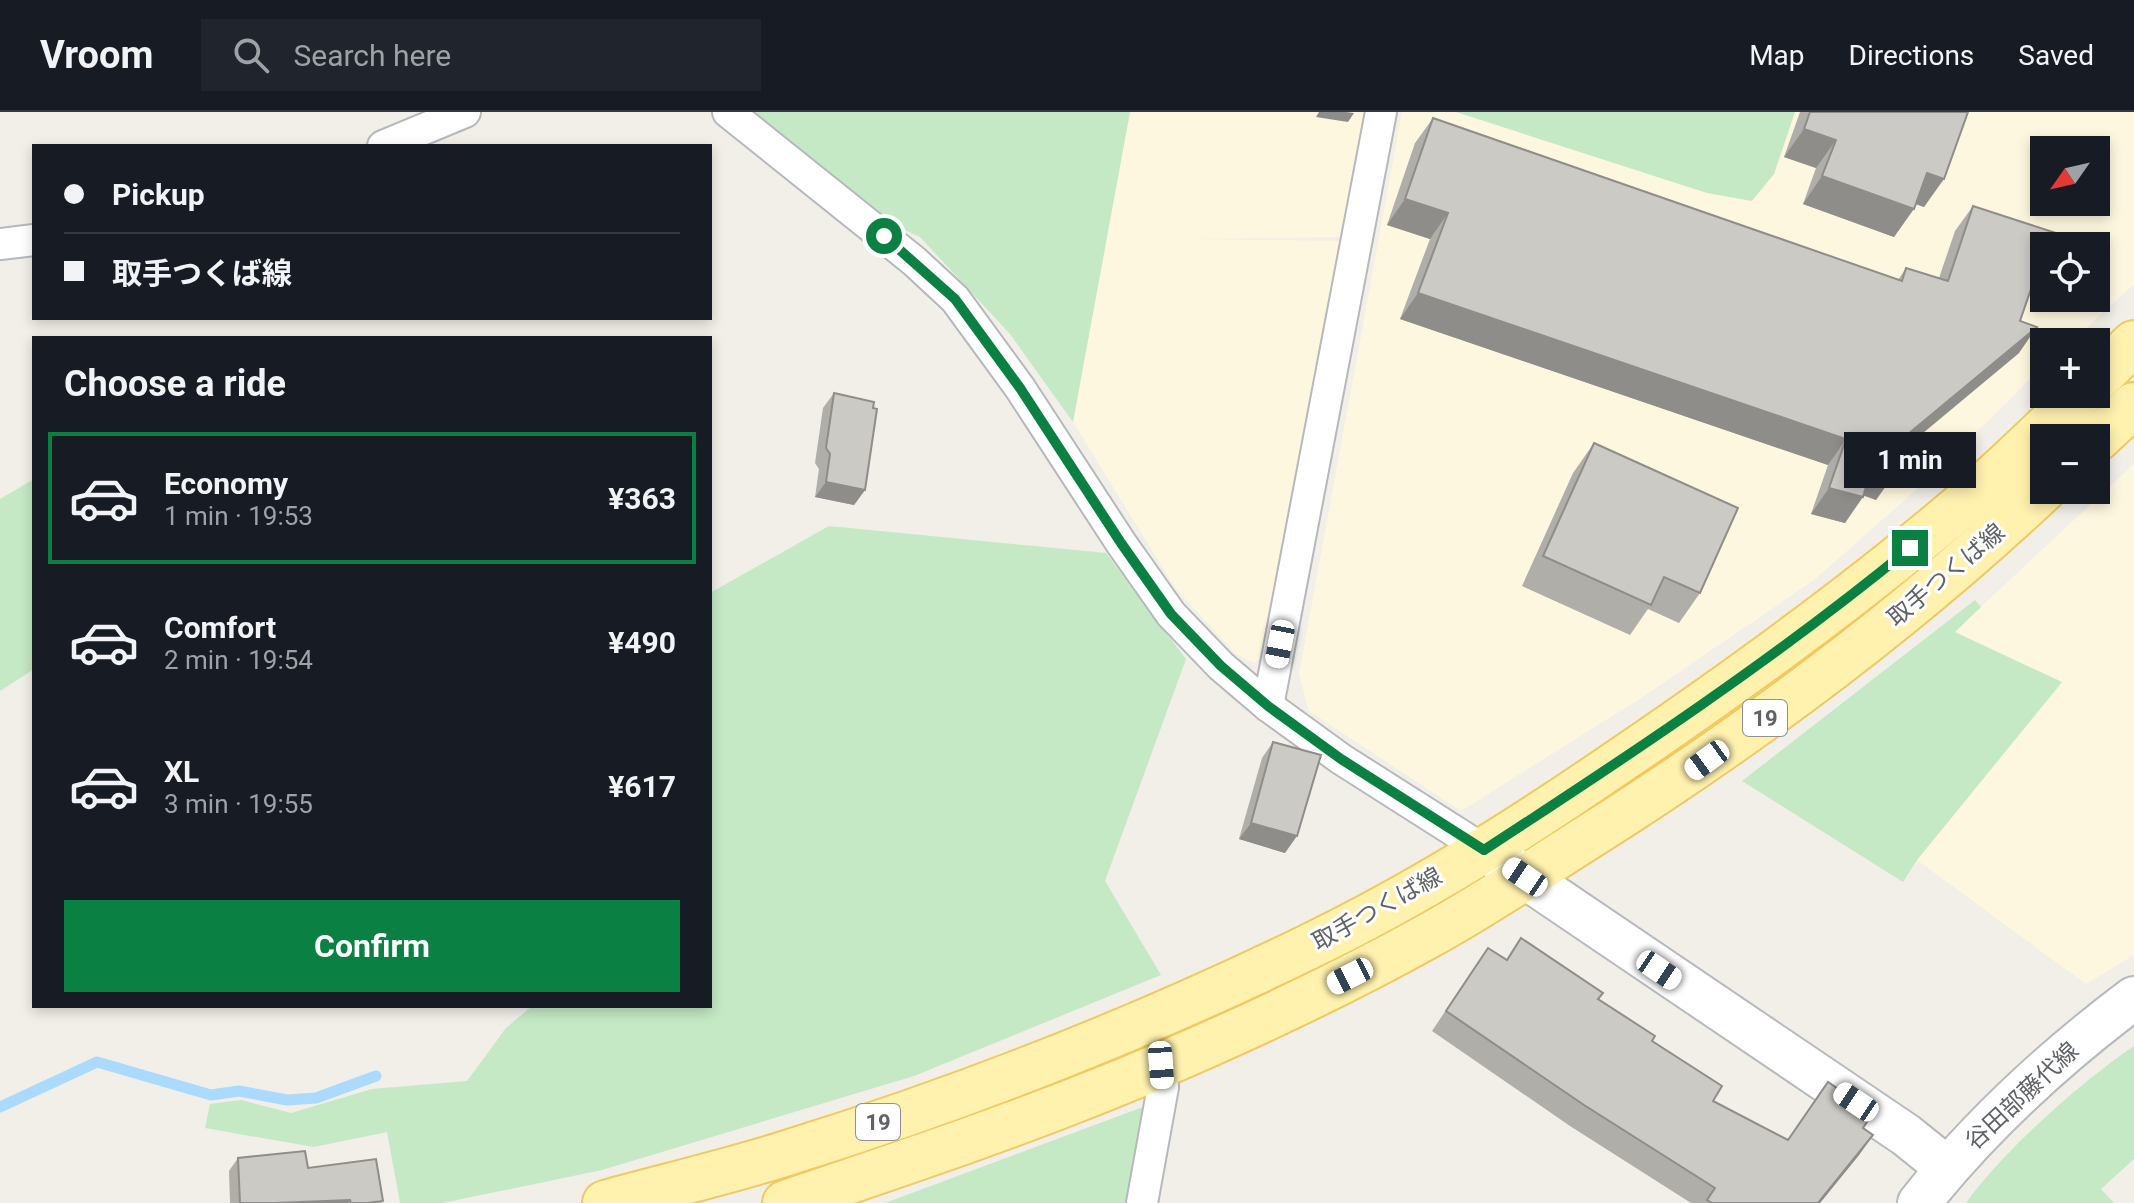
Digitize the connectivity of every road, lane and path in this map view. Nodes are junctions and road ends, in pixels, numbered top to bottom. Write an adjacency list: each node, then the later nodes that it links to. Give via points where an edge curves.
1 (465, 112): 4 (street)
2 (728, 112): 13 (street, via 955,299 1171,614)
3 (1381, 112): 13 (street)
4 (388, 144)
5 (32, 240): 6 (street)
6 (0, 244)
7 (2134, 343): 8 (main road)
8 (2110, 366)
9 (2134, 405): 11 (main road)
10 (2066, 408): 14 (main road, 取手つくば線 / 19, via 1959,508 1836,608 1735,683)
11 (2110, 427)
12 (2030, 502): 15 (main road, 取手つくば線 / 19, via 1926,595 1772,713 1685,776)
13 (1268, 706): 14 (street)
14 (1484, 850): 15 (street); 19 (main road, 取手つくば線 / 19, via 1306,949 1145,1023 976,1089 785,1154)
15 (1525, 877): 17 (main road, 取手つくば線 / 19, via 1415,943); 18 (street)
16 (2133, 1000): 18 (street, 谷田部藤代線, via 2023,1090)
17 (1161, 1065): 20 (main road, 取手つくば線 / 19, via 989,1135); 21 (street, via 1163,1087)
18 (1947, 1168): 22 (street, 谷田部藤代線)
19 (605, 1203)
20 (785, 1203)
21 (1142, 1203)
22 (1919, 1203)

